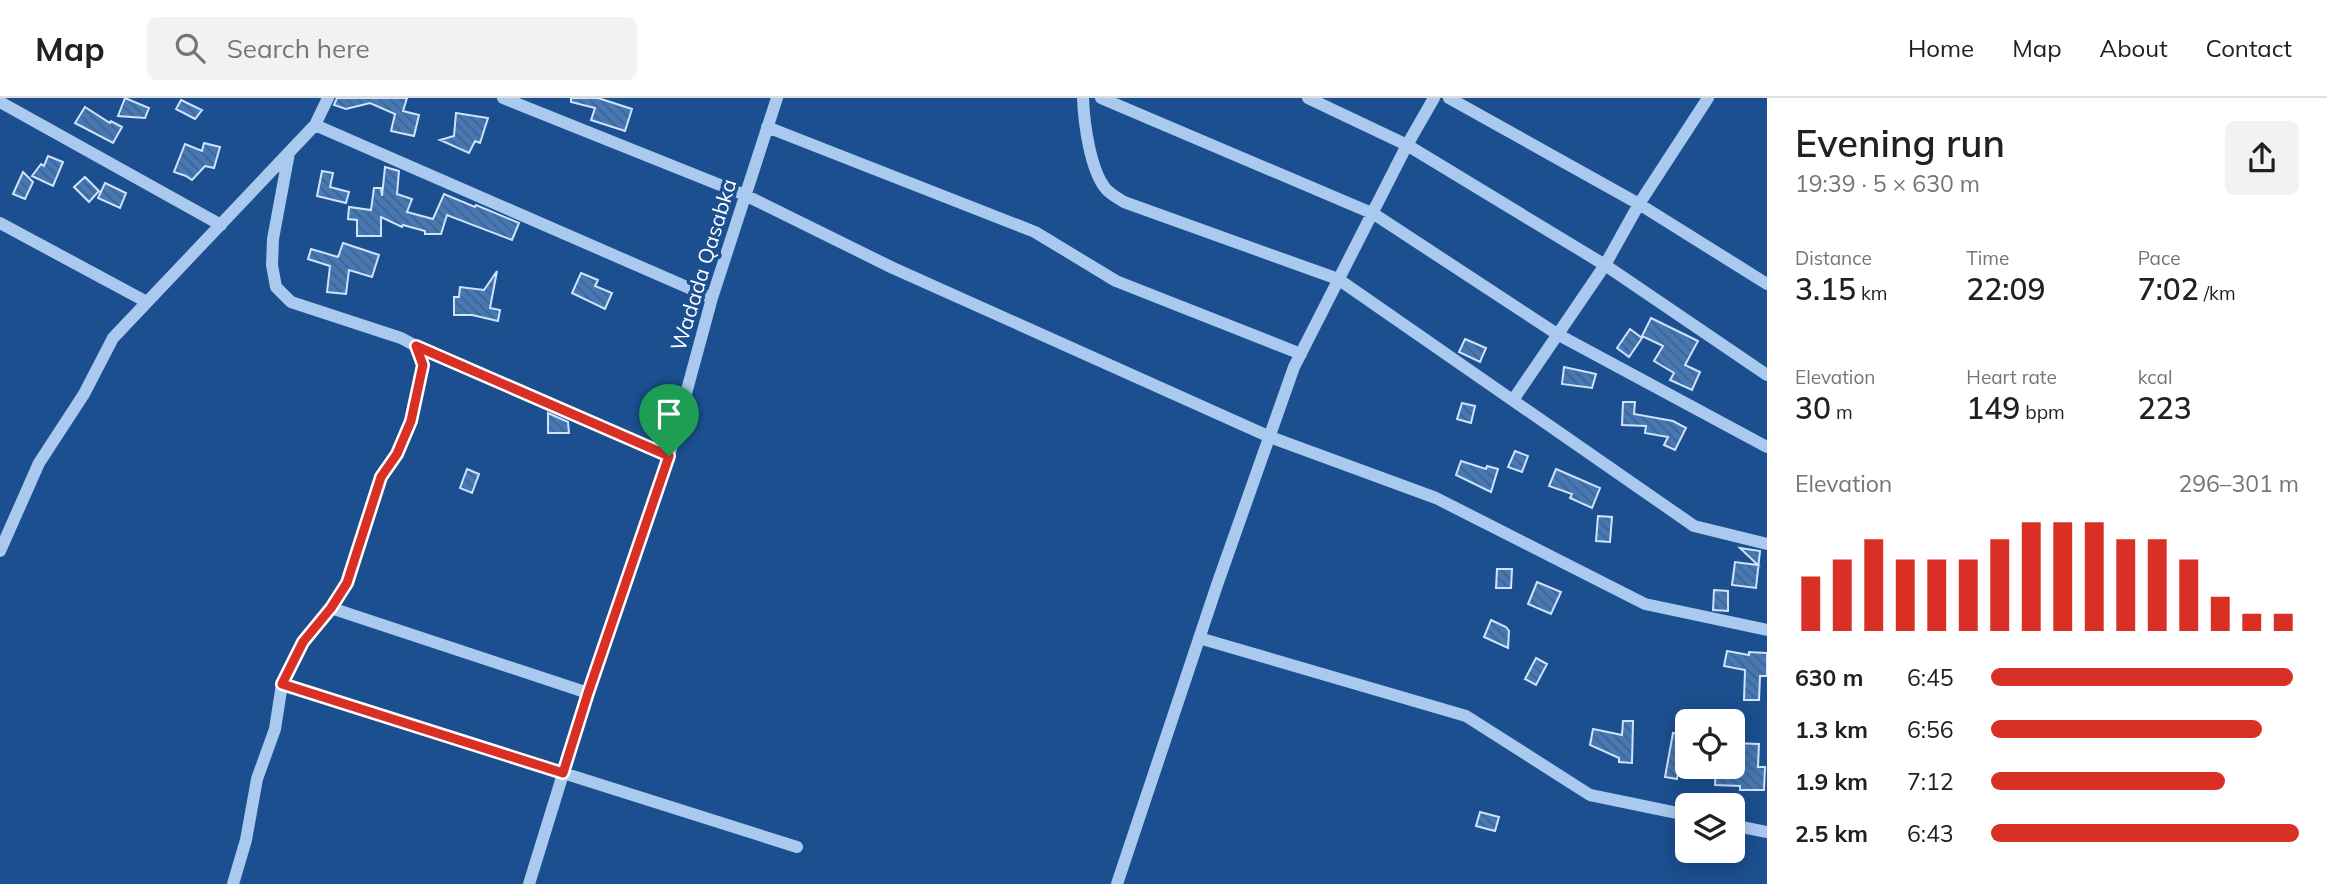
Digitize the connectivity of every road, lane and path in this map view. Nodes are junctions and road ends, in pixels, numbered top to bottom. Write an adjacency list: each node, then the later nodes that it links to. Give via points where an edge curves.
1 (328, 98): 11 (street)
2 (503, 98): 15 (street)
3 (777, 98): 12 (street, Wadada Qasabka)
4 (1083, 98): 21 (street, via 1098,172 1106,189 1124,202)
5 (1101, 98): 17 (street)
6 (1308, 98): 13 (street)
7 (1434, 98): 13 (street)
8 (1449, 98): 16 (street)
9 (1708, 98): 16 (street)
10 (0, 103): 19 (street)
11 (315, 125): 14 (street); 23 (street)
12 (767, 127): 15 (street, Wadada Qasabka); 27 (street, via 1035,232 1116,281)
13 (1407, 145): 17 (street); 20 (street)
14 (289, 153): 19 (street); 26 (street, via 273,239 276,286 291,302)
15 (745, 195): 23 (street, Wadada Qasabka); 30 (street, via 893,268)
16 (1639, 204): 20 (street); 22 (street)
17 (1374, 214): 21 (street); 25 (street)
18 (0, 223): 24 (street)
19 (221, 225): 24 (street)
20 (1605, 265): 25 (street); 28 (street)
21 (1338, 279): 27 (street); 29 (street)
22 (1767, 284)
23 (712, 298): 32 (street, Wadada Qasabka)
24 (145, 301): 34 (street, via 113,338 84,394 39,463)
25 (1557, 334): 29 (street); 31 (street)
26 (416, 346): 32 (street); 35 (street, via 423,365 411,421 381,477 347,583)
27 (1301, 354): 30 (street)
28 (1767, 375)
29 (1513, 400): 33 (street, via 1694,526)
30 (1269, 437): 36 (street, via 1436,498 1645,604); 37 (street)
31 (1767, 447)
32 (669, 456): 39 (street, Wadada Qasabka)
33 (1767, 544)
34 (0, 551)
35 (331, 608): 38 (street, via 303,642); 39 (street)
36 (1767, 630)
37 (1199, 638): 41 (street, via 1466,716 1590,795); 47 (street)
38 (282, 684): 40 (street); 45 (street, via 275,729 257,779)
39 (588, 693): 40 (street, Wadada Qasabka)
40 (563, 773): 44 (street); 46 (street, Wadada Qasabka)
41 (1675, 813)
42 (1745, 828): 43 (street)
43 (1767, 832)
44 (797, 847)
45 (233, 884)
46 (529, 884)
47 (1117, 884)

